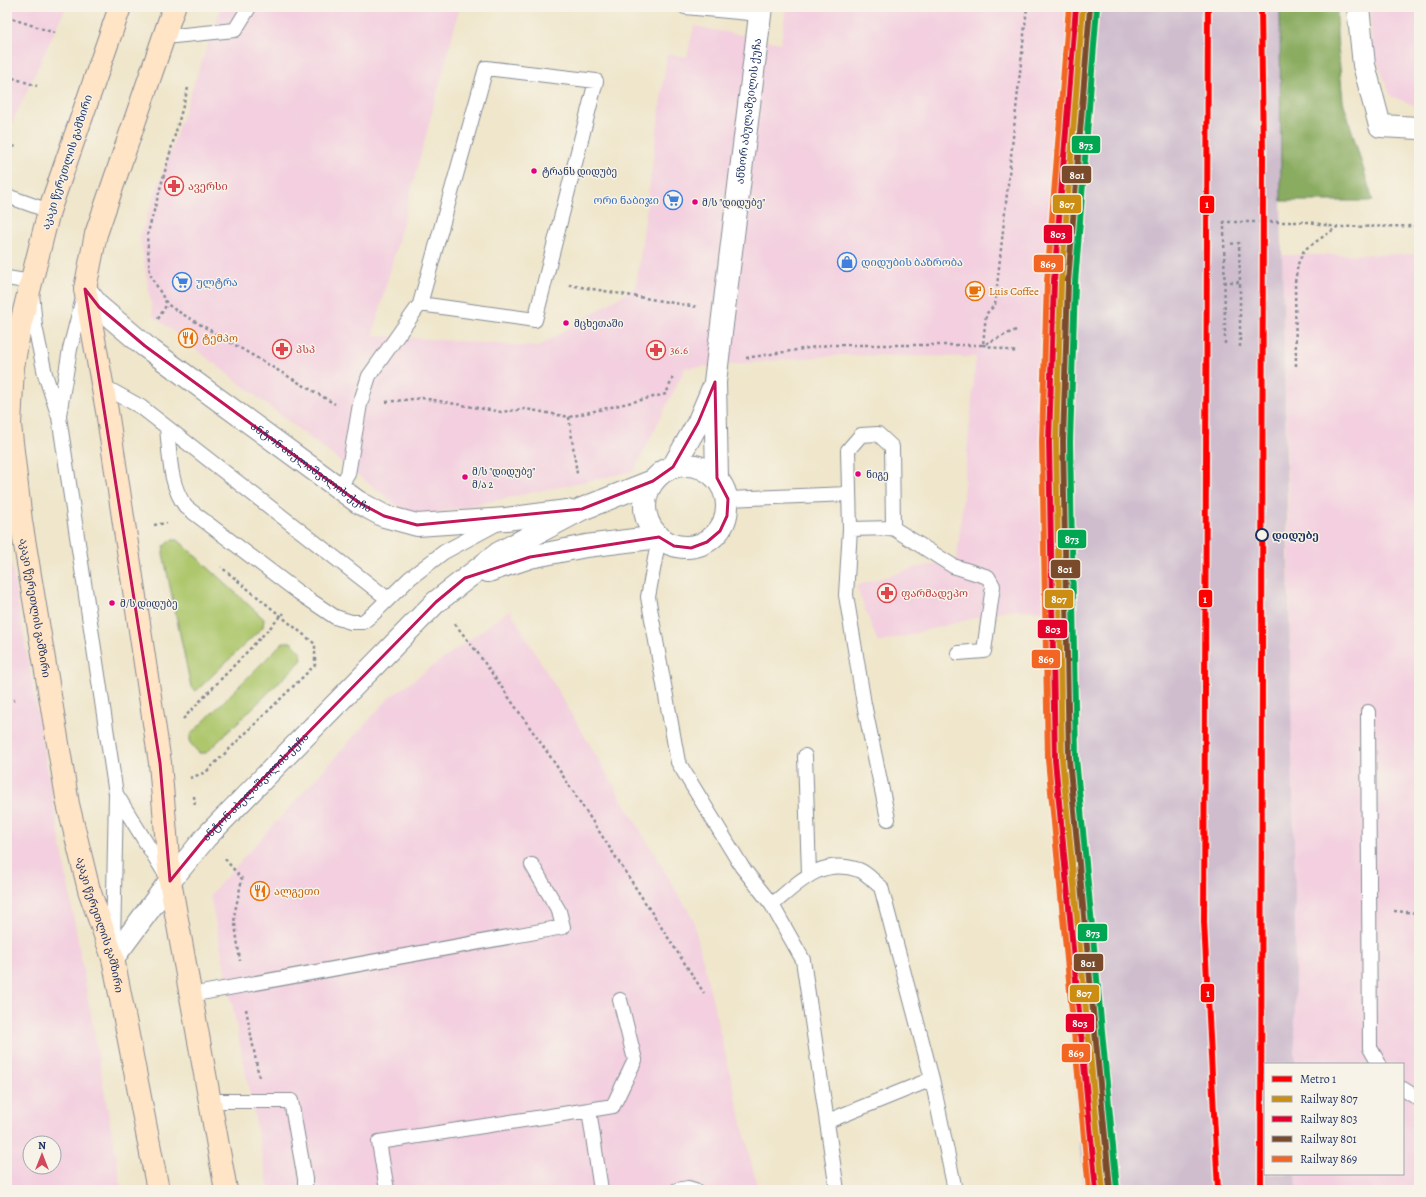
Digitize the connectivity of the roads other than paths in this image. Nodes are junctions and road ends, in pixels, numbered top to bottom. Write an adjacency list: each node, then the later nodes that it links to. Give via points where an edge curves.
1 (120, 7): 10 (main road, აკაკი წერეთლის გამზირი)
2 (174, 7): 7 (main road)
3 (685, 7): 6 (lane)
4 (1358, 7): 8 (street, via 1364,65 1380,126)
5 (248, 8): 7 (lane, via 235,30)
6 (761, 10): 15 (street, ანზორ აბულაშვილის ქუჩა)
7 (164, 37): 13 (main road, via 96,234)
8 (1419, 128)
9 (7, 196): 10 (lane)
10 (49, 211): 12 (main road, აკაკი წერეთლის გამზირი)
11 (7, 278): 12 (lane)
12 (31, 282): 17 (lane, via 35,326 44,374); 41 (main road, აკაკი წერეთლის გამზირი, via 13,367 10,425 20,521 68,804 89,890)
13 (86, 289): 16 (main road); 17 (lane, via 70,349); 22 (street, ანტონ აბულაშვილის ქუჩა, via 99,307 134,338)
14 (420, 304): 14 (lane, via 535,320 596,81 486,68); 22 (lane, via 369,376 360,404 348,474)
15 (715, 382): 19 (street, ანზორ აბულაშვილის ქუჩა, via 698,423); 20 (street, ანზორ აბულაშვილის ქუჩა)
16 (103, 386): 18 (lane, via 141,407); 39 (main road, via 161,770)
17 (59, 417): 35 (lane)
18 (167, 428): 31 (lane); 31 (lane, via 174,484 178,496 186,507 335,617 351,622 363,622)
19 (673, 467): 20 (street, via 694,466); 21 (street)
20 (717, 478): 24 (street)
21 (653, 481): 25 (street, ანტონ აბულაშვილის ქუჩა); 29 (street, via 646,495 645,510 649,525)
22 (338, 488): 26 (street, ანტონ აბულაშვილის ქუჩა, via 358,502 401,523 418,525)
23 (848, 494): 24 (lane); 27 (lane, via 848,450 861,435 878,434 892,448); 28 (lane)
24 (728, 499): 29 (street, via 727,516 720,531 707,542 691,548 674,546)
25 (582, 509): 26 (street, ანტონ აბულაშვილის ქუჩა); 30 (street, ანტონ აბულაშვილის ქუჩა, via 499,553)
26 (506, 519): 31 (lane, via 444,552)
27 (893, 528): 28 (lane); 32 (lane, via 952,566 988,577 993,586 984,651)
28 (850, 529): 36 (lane, via 846,595 864,704)
29 (659, 538): 30 (street, ანტონ აბულაშვილის ქუჩა, via 586,546 530,557); 40 (lane, via 648,597 678,762 742,867)
30 (465, 578): 39 (street, ანტონ აბულაშვილის ქუჩა, via 436,602 206,837)
31 (388, 599)
32 (958, 653)
33 (1368, 712): 44 (lane, via 1370,1048)
34 (805, 756): 38 (lane)
35 (116, 794): 39 (lane); 41 (lane)
36 (888, 818)
37 (532, 866): 42 (lane, via 559,911 563,927)
38 (810, 873): 40 (lane); 45 (lane, via 835,866 860,870 881,887)
39 (170, 881): 41 (street, ანტონ აბულაშვილის ქუჩა); 42 (main road)
40 (772, 905): 50 (lane, via 803,960)
41 (113, 958): 51 (main road, აკაკი წერეთლის გამზირი)
42 (190, 995): 48 (main road)
43 (620, 1000): 49 (lane, via 635,1060 613,1106)
44 (1378, 1063)
45 (932, 1079): 50 (lane); 59 (lane)
46 (1404, 1090): 47 (lane)
47 (1419, 1099)
48 (210, 1101): 52 (main road); 53 (lane, via 291,1101)
49 (590, 1110): 54 (lane, via 379,1142); 55 (lane)
50 (828, 1121): 58 (lane)
51 (158, 1190)
52 (226, 1190)
53 (305, 1190)
54 (388, 1190)
55 (601, 1190)
56 (677, 1190): 57 (lane)
57 (695, 1190)
58 (837, 1190)
59 (955, 1190)

